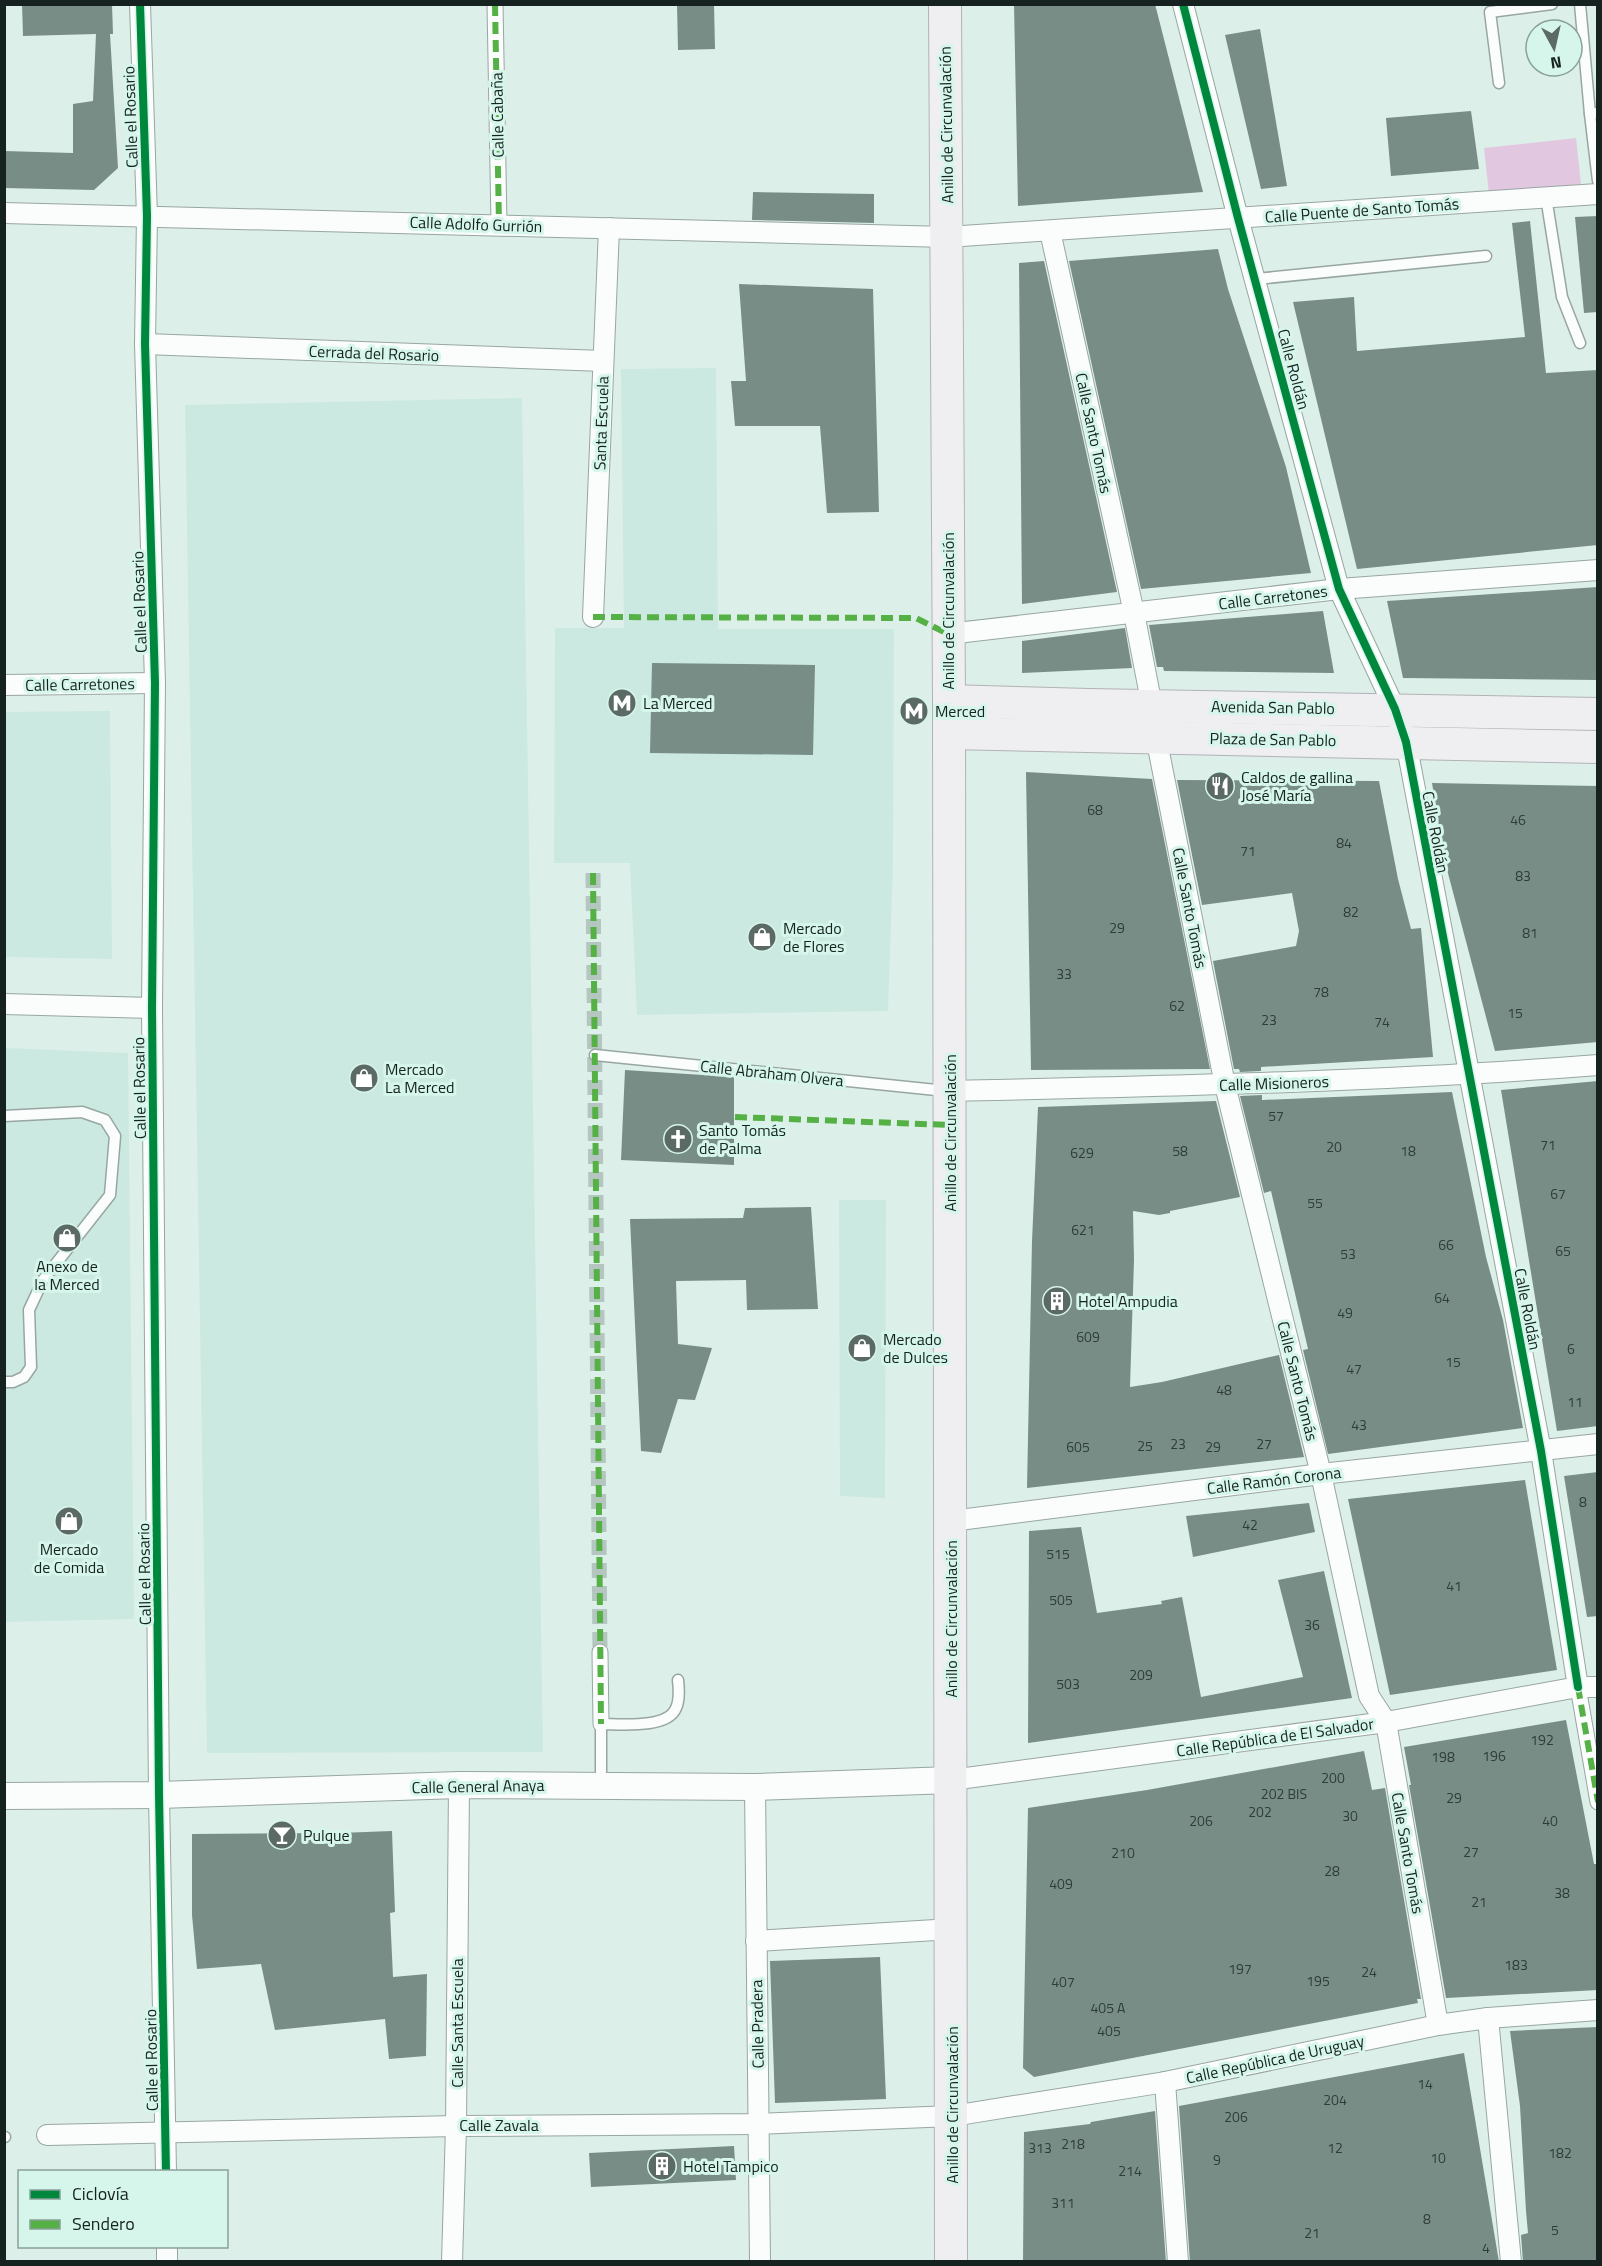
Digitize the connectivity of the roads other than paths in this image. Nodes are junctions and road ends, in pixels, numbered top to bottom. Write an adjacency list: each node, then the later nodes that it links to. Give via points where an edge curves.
1 (140, 4): 14 (street, Calle el Rosario)
2 (495, 4): 16 (street, Calle Cabaña)
3 (945, 4): 19 (main road, Anillo de Circunvalación)
4 (1184, 4): 15 (street, Calle Roldán)
5 (1552, 4): 7 (lane)
6 (1580, 4): 9 (lane)
7 (1489, 8): 8 (lane)
8 (1499, 83)
9 (1594, 113): 10 (lane)
10 (1598, 181)
11 (1598, 194): 12 (street, Calle Puente de Santo Tomás)
12 (1546, 197): 15 (street, Calle Puente de Santo Tomás); 22 (lane, via 1562,297)
13 (4, 213): 14 (street, Calle Adolfo Gurrión)
14 (147, 216): 16 (street, Calle Adolfo Gurrión); 23 (street, Calle el Rosario)
15 (1238, 218): 18 (street, Calle Puente de Santo Tomás); 21 (street, Calle Roldán)
16 (499, 225): 17 (street, Calle Adolfo Gurrión)
17 (609, 228): 19 (street, Calle Adolfo Gurrión); 24 (street, Santa Escuela)
18 (1050, 231): 19 (street, Calle Puente de Santo Tomás); 27 (street, Calle Santo Tomás)
19 (947, 237): 29 (main road, Anillo de Circunvalación)
20 (1486, 256): 21 (lane)
21 (1256, 279): 26 (street, Calle Roldán)
22 (1580, 343)
23 (145, 344): 24 (street, Cerrada del Rosario); 30 (street, Calle el Rosario)
24 (603, 361): 28 (street, Santa Escuela)
25 (1598, 570): 26 (street, Calle Carretones)
26 (1339, 589): 27 (street, Calle Carretones); 34 (street, Calle Roldán)
27 (1134, 613): 29 (street, Calle Carretones); 33 (street, Calle Santo Tomás)
28 (593, 617)
29 (948, 634): 32 (main road, Anillo de Circunvalación)
30 (155, 684): 31 (street, Calle Carretones); 41 (street, Calle el Rosario)
31 (4, 685)
32 (949, 701): 33 (main road, Avenida San Pablo); 36 (main road, Anillo de Circunvalación)
33 (1152, 706): 34 (main road, Avenida San Pablo)
34 (1395, 709): 35 (main road, Avenida San Pablo); 38 (street, Calle Roldán)
35 (1598, 714)
36 (948, 733): 37 (main road, Plaza de San Pablo); 46 (main road, Anillo de Circunvalación)
37 (1156, 736): 38 (main road, Plaza de San Pablo); 45 (street, Calle Santo Tomás)
38 (1406, 742): 39 (main road, Plaza de San Pablo); 44 (street, Calle Roldán)
39 (1598, 747)
40 (4, 1004): 41 (street)
41 (152, 1008): 63 (street, Calle el Rosario)
42 (594, 1055): 46 (lane, Calle Abraham Olvera)
43 (1598, 1065): 44 (street, Calle Misioneros)
44 (1468, 1075): 45 (street, Calle Misioneros); 50 (street, Calle Roldán)
45 (1225, 1085): 46 (street, Calle Misioneros); 51 (street, Calle Santo Tomás)
46 (950, 1091): 52 (main road, Anillo de Circunvalación)
47 (4, 1116): 48 (lane, via 82,1112 105,1120 115,1136 110,1195 43,1280 29,1310 31,1367 24,1377)
48 (4, 1382)
49 (1598, 1444): 50 (street, Calle Ramón Corona)
50 (1541, 1451): 51 (street, Calle Ramón Corona); 55 (street, Calle Roldán)
51 (1321, 1474): 52 (street, Calle Ramón Corona); 57 (street, Calle Santo Tomás, via 1369,1696)
52 (951, 1521): 59 (main road, Anillo de Circunvalación)
53 (600, 1652): 58 (street)
54 (678, 1680): 58 (lane, via 676,1710 668,1719)
55 (1578, 1687): 56 (street, Calle República de El Salvador); 57 (street, Calle República de El Salvador); 65 (street, Calle Roldán)
56 (1598, 1687)
57 (1386, 1722): 59 (street, Calle República de El Salvador); 70 (street, Calle Santo Tomás)
58 (601, 1724): 61 (lane)
59 (951, 1780): 62 (street, Calle General Anaya); 66 (main road, Anillo de Circunvalación)
60 (459, 1785): 61 (street, Calle General Anaya); 63 (street, Calle General Anaya); 74 (street, Calle Santa Escuela)
61 (601, 1786): 62 (street, Calle General Anaya)
62 (754, 1787): 67 (street, Calle Pradera)
63 (159, 1795): 64 (street, Calle General Anaya); 75 (street, Calle el Rosario)
64 (4, 1796)
65 (1598, 1802)
66 (952, 1929): 67 (street); 72 (main road, Anillo de Circunvalación)
67 (756, 1941): 73 (street, Calle Pradera)
68 (1598, 2010): 69 (street, Calle República de Uruguay)
69 (1488, 2018): 70 (street, Calle República de Uruguay); 82 (street)
70 (1438, 2025): 71 (street, Calle República de Uruguay)
71 (1164, 2082): 72 (street, Calle República de Uruguay); 81 (street)
72 (952, 2115): 73 (street, Calle Zavala); 80 (main road, Anillo de Circunvalación)
73 (758, 2124): 74 (street, Calle Zavala); 79 (street, Calle Pradera)
74 (456, 2126): 75 (street, Calle Zavala); 78 (street, Calle Santa Escuela)
75 (166, 2133): 76 (street, Calle Zavala); 77 (street, Calle el Rosario)
76 (46, 2135)
77 (166, 2170)
78 (452, 2262)
79 (760, 2262)
80 (951, 2262)
81 (1178, 2262)
82 (1511, 2262)

